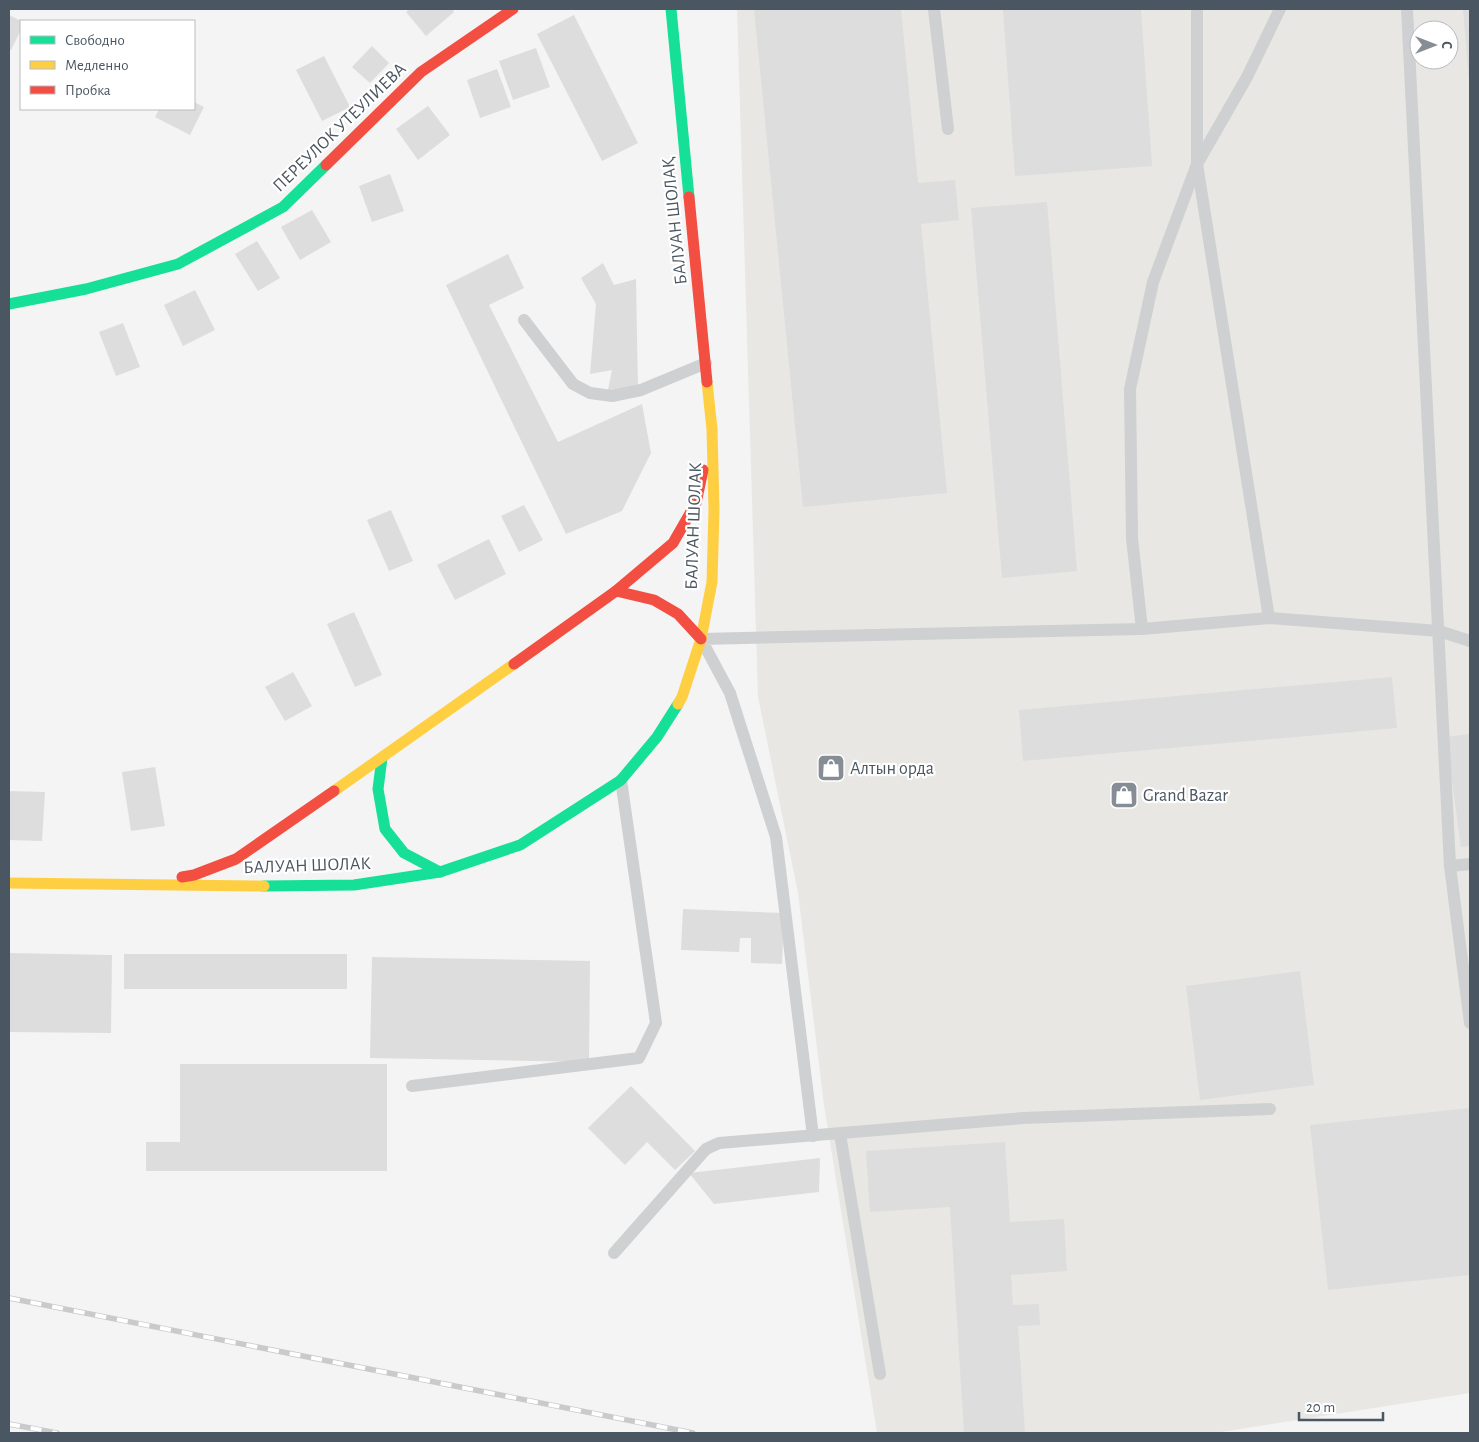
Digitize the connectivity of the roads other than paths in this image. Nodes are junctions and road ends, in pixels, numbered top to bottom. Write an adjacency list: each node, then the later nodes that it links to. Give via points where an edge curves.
1 (513, 9): 9 (main road, ПЕРЕУЛОК УТЕУЛИЕВА, via 421,72 283,207 178,264 86,289)
2 (671, 9): 11 (main road, БАЛУАН ШОЛАҚ)
3 (934, 9): 7 (lane)
4 (1197, 9): 8 (lane)
5 (1280, 9): 8 (lane, via 1247,77)
6 (1408, 9): 16 (lane)
7 (948, 129)
8 (1197, 164): 14 (lane); 15 (lane, via 1153,282 1130,389 1132,538)
9 (9, 304)
10 (524, 320): 11 (lane, via 573,384 590,393 612,396 640,390)
11 (706, 363): 12 (main road, БАЛУАН ШОЛАҚ)
12 (712, 429): 13 (main road, via 696,503 673,543); 17 (main road, БАЛУАН ШОЛАК, via 712,582)
13 (616, 591): 17 (main road, via 654,600 678,614); 19 (main road)
14 (1268, 618): 15 (lane); 16 (lane)
15 (1142, 629): 17 (lane)
16 (1439, 631): 18 (lane); 22 (lane)
17 (701, 639): 20 (main road, БАЛУАН ШОЛАК, via 682,697 657,737); 30 (lane, via 730,693 776,837)
18 (1470, 641)
19 (382, 758): 23 (main road, via 378,789 385,829 404,853); 25 (main road, via 236,858 194,875)
20 (621, 780): 23 (main road, БАЛУАН ШОЛАК, via 520,845); 27 (lane, via 656,1023 639,1058)
21 (1470, 864): 22 (lane)
22 (1450, 866): 26 (lane)
23 (440, 872): 25 (main road, БАЛУАН ШОЛАК, via 354,885)
24 (9, 883): 25 (main road)
25 (135, 884)
26 (1470, 1023)
27 (412, 1086)
28 (1270, 1109): 29 (lane, via 1023,1118)
29 (840, 1134): 30 (lane); 32 (lane)
30 (813, 1136): 31 (lane, via 719,1143 706,1149)
31 (614, 1253)
32 (880, 1374)

